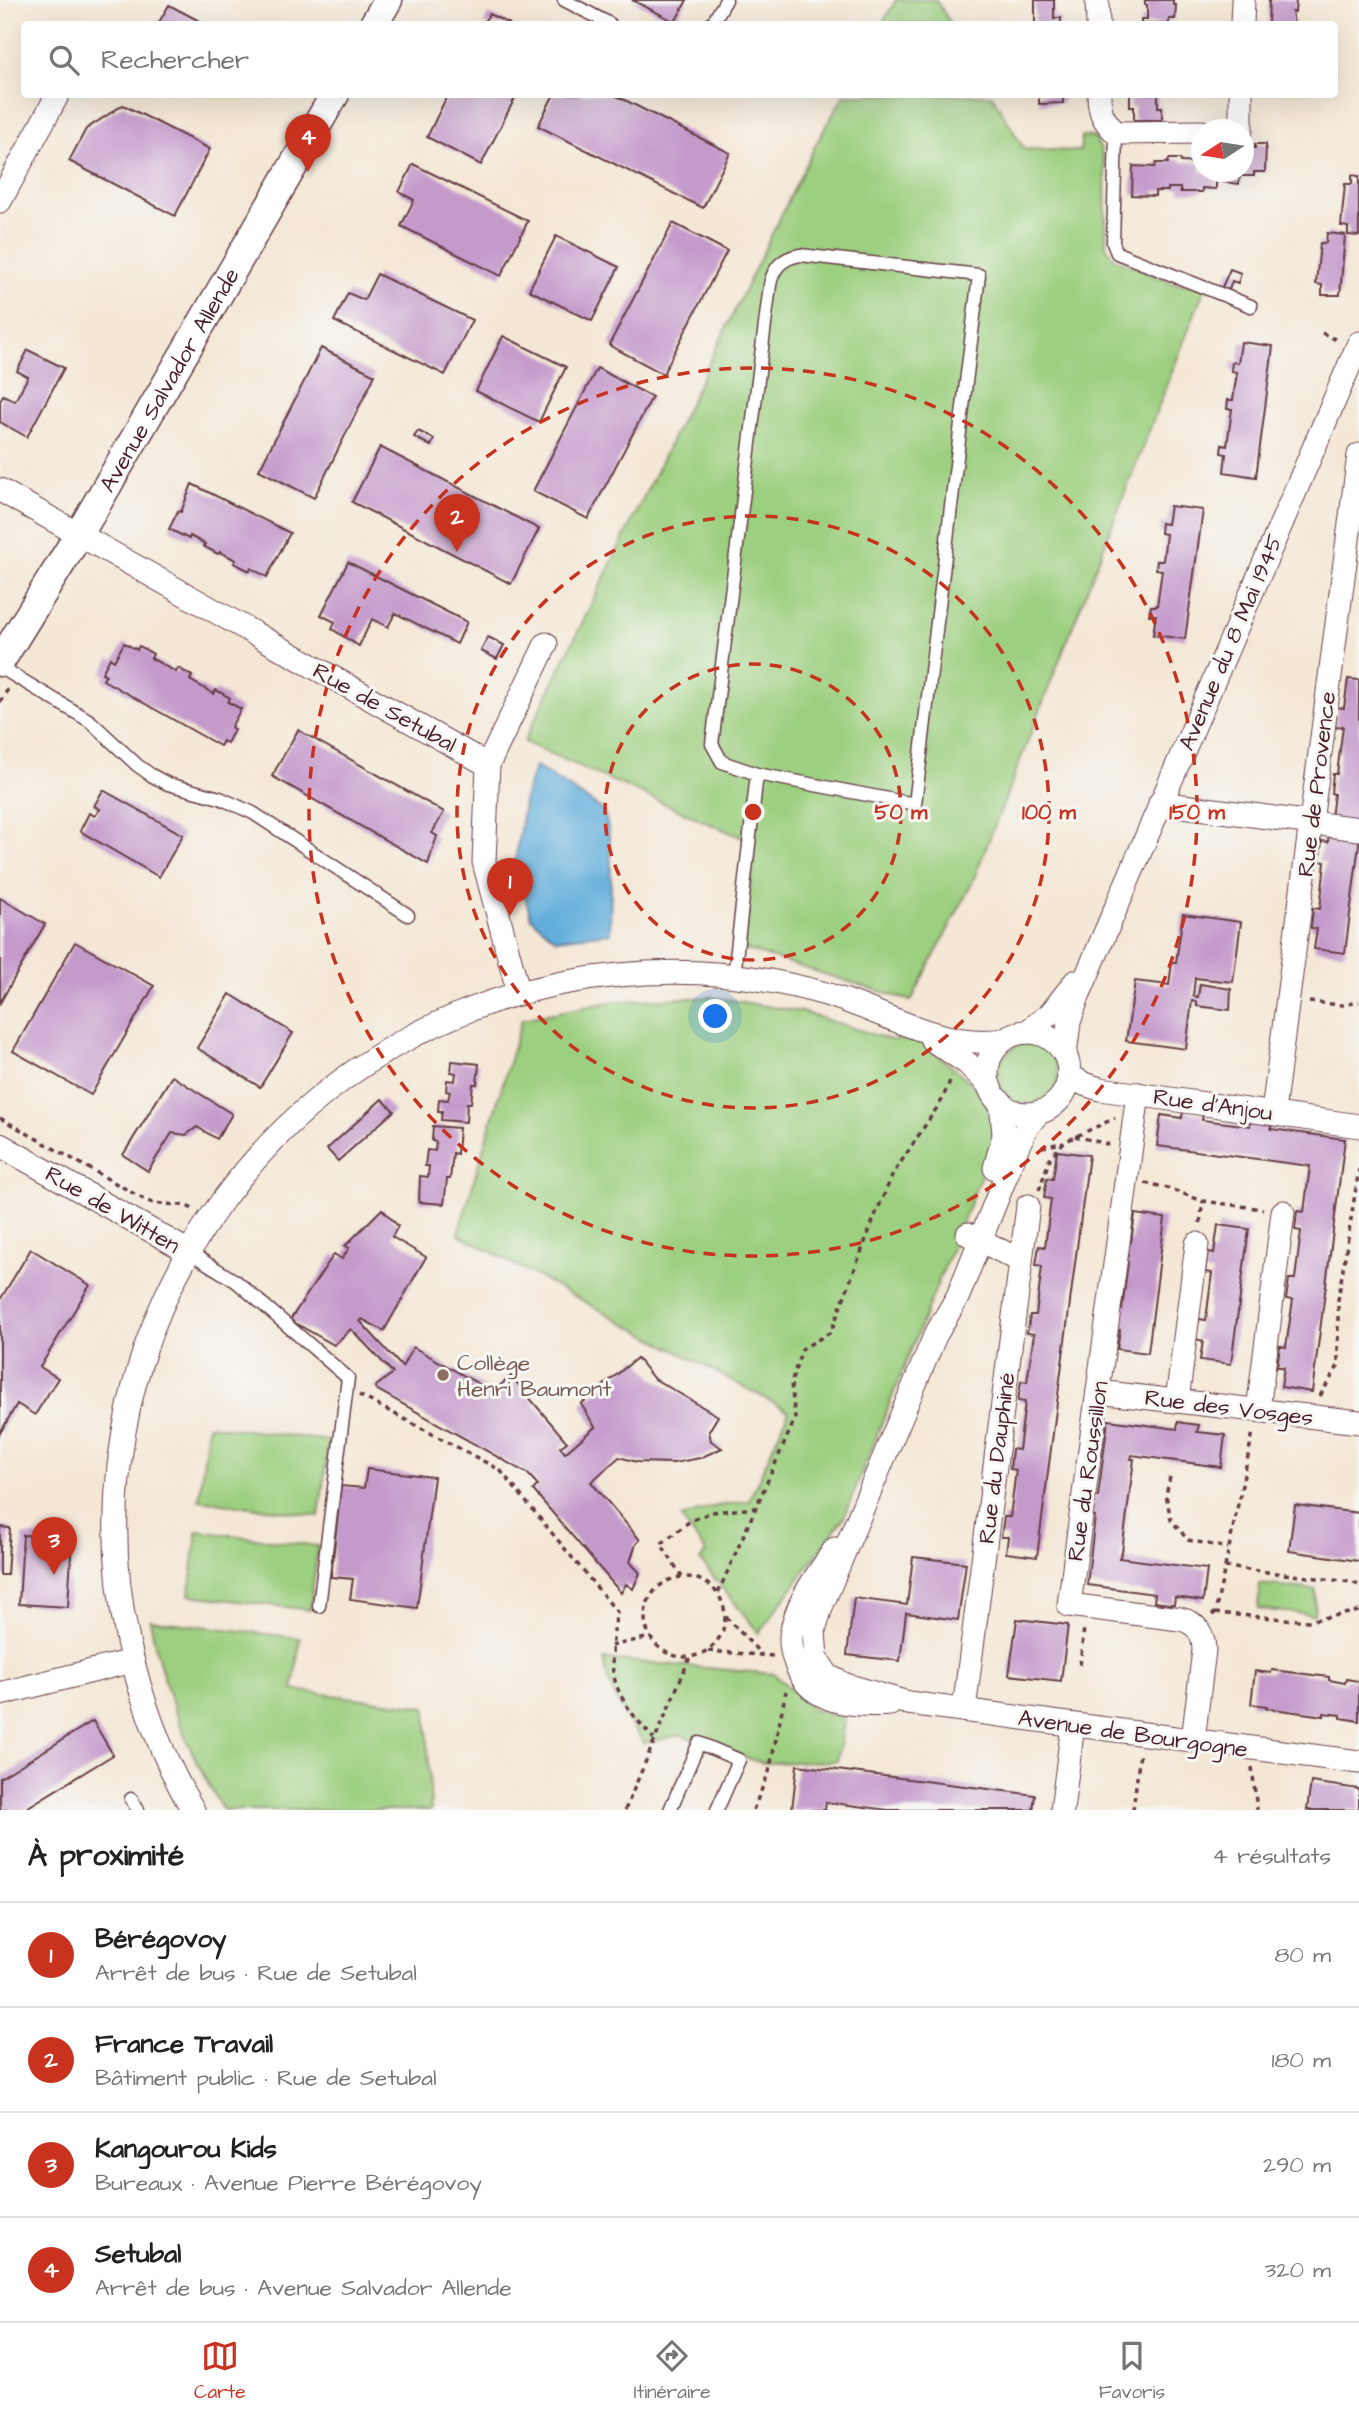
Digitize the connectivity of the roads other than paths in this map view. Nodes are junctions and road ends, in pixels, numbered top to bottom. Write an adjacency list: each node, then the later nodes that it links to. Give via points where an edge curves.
1 (388, 0): 6 (street)
2 (564, 0): 7 (lane)
3 (726, 0): 8 (lane)
4 (1097, 0): 9 (street)
5 (1243, 0): 10 (street)
6 (376, 21)
7 (604, 21)
8 (714, 21)
9 (1098, 21)
10 (1242, 21)
11 (56, 98): 18 (street)
12 (333, 98): 24 (street, Avenue Salvador Allende)
13 (1099, 98): 17 (street, via 1099,110)
14 (1241, 98): 15 (street)
15 (1241, 119)
16 (1191, 132): 17 (street)
17 (1116, 133): 19 (lane, via 1113,243 1117,253)
18 (0, 201)
19 (1251, 306)
20 (1359, 343): 21 (street, Avenue du 8 Mai 1945)
21 (1353, 378): 29 (street, Avenue du 8 Mai 1945)
22 (1359, 455): 30 (street, Rue de Provence)
23 (0, 490): 24 (street, Rue de Setubal)
24 (78, 536): 26 (street, Avenue Salvador Allende); 27 (street, Rue de Setubal)
25 (546, 644): 27 (street)
26 (0, 665): 32 (lane, via 90,722 151,775 253,813)
27 (488, 765): 35 (street, via 485,871)
28 (757, 774): 28 (lane, via 722,762 712,744 774,271 786,258 800,255 979,275 915,804); 34 (lane)
29 (1160, 803): 30 (street); 33 (street, Avenue du 8 Mai 1945)
30 (1311, 823): 31 (street); 43 (street, Rue de Provence)
31 (1359, 829)
32 (408, 915)
33 (1101, 941): 37 (street, Avenue du 8 Mai 1945, via 1057,1006); 39 (street, Avenue du 8 Mai 1945, via 1072,1012)
34 (734, 976): 35 (street, via 618,975); 36 (street, via 810,990)
35 (519, 994): 50 (street, via 435,1025 386,1051 320,1097 239,1178)
36 (909, 1025): 38 (street, via 954,1040); 40 (street, via 959,1058)
37 (1027, 1032): 38 (street); 39 (street, via 1049,1037)
38 (1003, 1040): 40 (street, via 995,1049 988,1073)
39 (1067, 1065): 41 (street, Rue d'Anjou, via 1092,1087); 42 (street, via 1067,1086 1058,1100)
40 (995, 1094): 42 (street, via 1016,1111); 48 (street, via 1004,1128 1003,1144)
41 (1137, 1101): 43 (street, Rue d'Anjou); 52 (street, Rue du Roussillon)
42 (1039, 1112): 48 (street, via 1023,1135)
43 (1273, 1112): 44 (street, Rue d'Anjou)
44 (1359, 1126)
45 (0, 1146): 50 (street, Rue de Witten)
46 (1028, 1206): 51 (street, Rue du Dauphiné)
47 (1283, 1212): 54 (street)
48 (974, 1238): 51 (street); 56 (street, via 958,1296 935,1336)
49 (1197, 1244): 53 (street)
50 (188, 1252): 57 (lane, via 237,1282 348,1377); 58 (street, via 142,1355 122,1443 116,1547)
51 (1021, 1261): 61 (street, Rue du Dauphiné)
52 (1098, 1392): 53 (street, Rue des Vosges); 63 (street, Rue du Roussillon, via 1069,1605 1180,1619 1196,1627 1204,1650)
53 (1177, 1401): 54 (street, Rue des Vosges)
54 (1258, 1410): 55 (street, Rue des Vosges)
55 (1359, 1422)
56 (857, 1518): 60 (street, via 817,1619 816,1658 835,1681); 60 (street, via 804,1596 791,1638 793,1656 805,1682 830,1699 855,1705)
57 (319, 1606)
58 (132, 1661): 59 (street); 65 (street, via 155,1731)
59 (0, 1694)
60 (908, 1703): 61 (street, Avenue de Bourgogne)
61 (964, 1710): 62 (street, Avenue de Bourgogne)
62 (1073, 1725): 63 (street, Avenue de Bourgogne); 68 (street)
63 (1193, 1740): 64 (street, Avenue de Bourgogne)
64 (1359, 1762)
65 (193, 1810)
66 (670, 1810): 67 (lane, via 699,1743 739,1760)
67 (717, 1810)
68 (1062, 1810)

